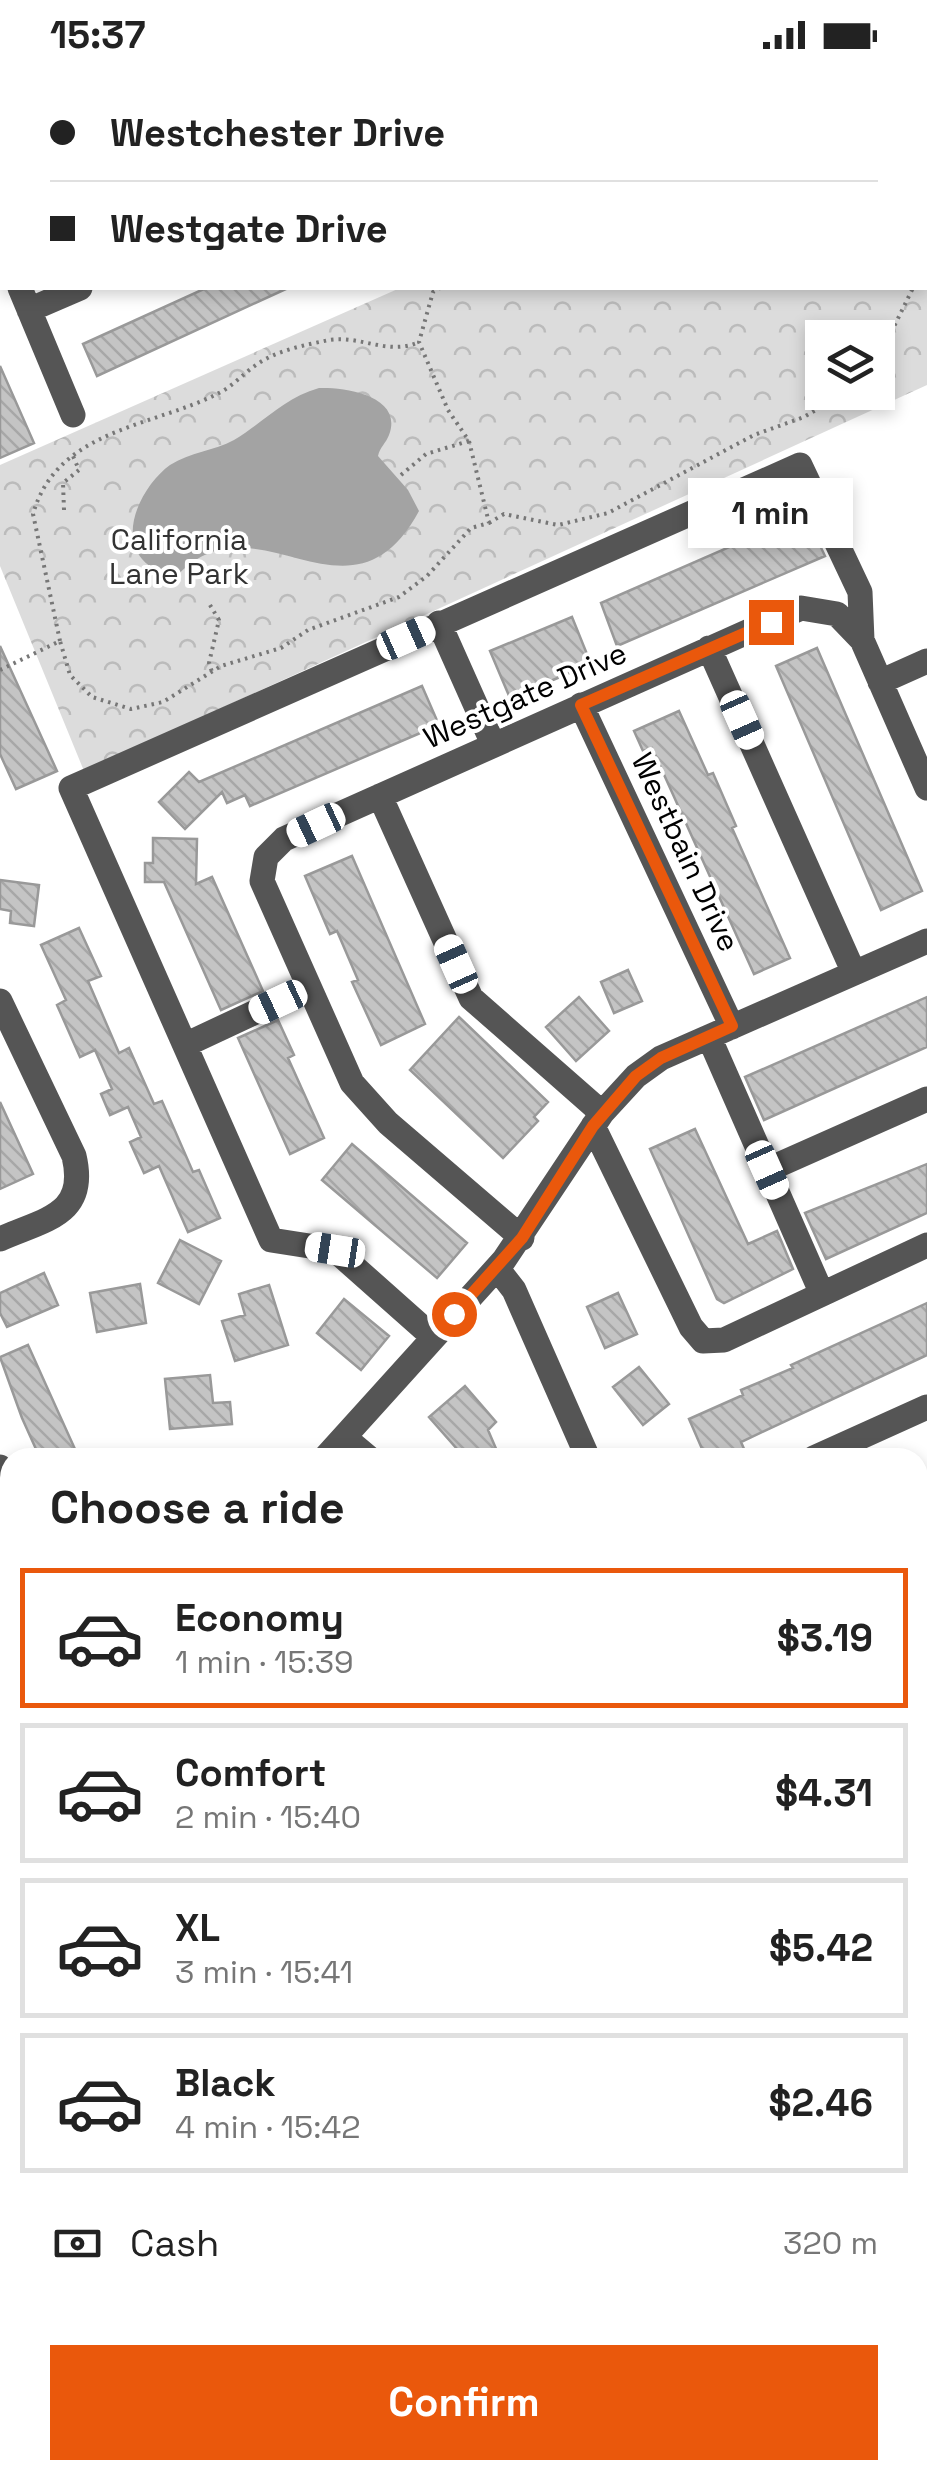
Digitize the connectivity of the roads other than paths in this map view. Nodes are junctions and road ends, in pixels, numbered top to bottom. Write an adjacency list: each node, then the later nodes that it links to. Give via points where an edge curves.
1 (70, 290): 2 (street)
2 (24, 299): 3 (street)
3 (73, 415)
4 (439, 623): 5 (street, via 800,465 860,592); 10 (street); 18 (street, via 71,788)
5 (862, 640): 6 (street, Westgate Drive, via 836,614 801,608); 8 (street)
6 (710, 648): 9 (street, Westgate Drive); 14 (street)
7 (927, 662): 8 (street)
8 (880, 682): 11 (street)
9 (581, 705): 10 (street, Westgate Drive); 17 (street, Westbain Drive)
10 (493, 744): 12 (street, Westgate Drive)
11 (927, 788)
12 (380, 796): 15 (street, Westgate Drive, via 284,839 266,856 262,882); 20 (street, via 471,998)
13 (927, 940): 14 (street)
14 (854, 973): 17 (street)
15 (309, 987): 18 (street); 22 (street, via 352,1083 388,1123)
16 (0, 1001): 23 (street, via 79,1176 67,1208)
17 (720, 1032): 20 (street, via 636,1076); 21 (street, Westbain Drive)
18 (185, 1045): 27 (street, via 271,1240 335,1250)
19 (927, 1099): 21 (street)
20 (598, 1120): 22 (street); 26 (street, via 690,1328 703,1341 724,1340)
21 (767, 1170): 26 (street, Westbain Drive)
22 (522, 1238): 25 (street)
23 (0, 1239)
24 (927, 1245): 26 (street)
25 (497, 1268): 27 (street); 32 (street, via 514,1290)
26 (822, 1294)
27 (433, 1337): 29 (street)
28 (927, 1408): 33 (street)
29 (344, 1436): 30 (street); 31 (street)
30 (334, 1448)
31 (358, 1448)
32 (584, 1448)
33 (837, 1448)

